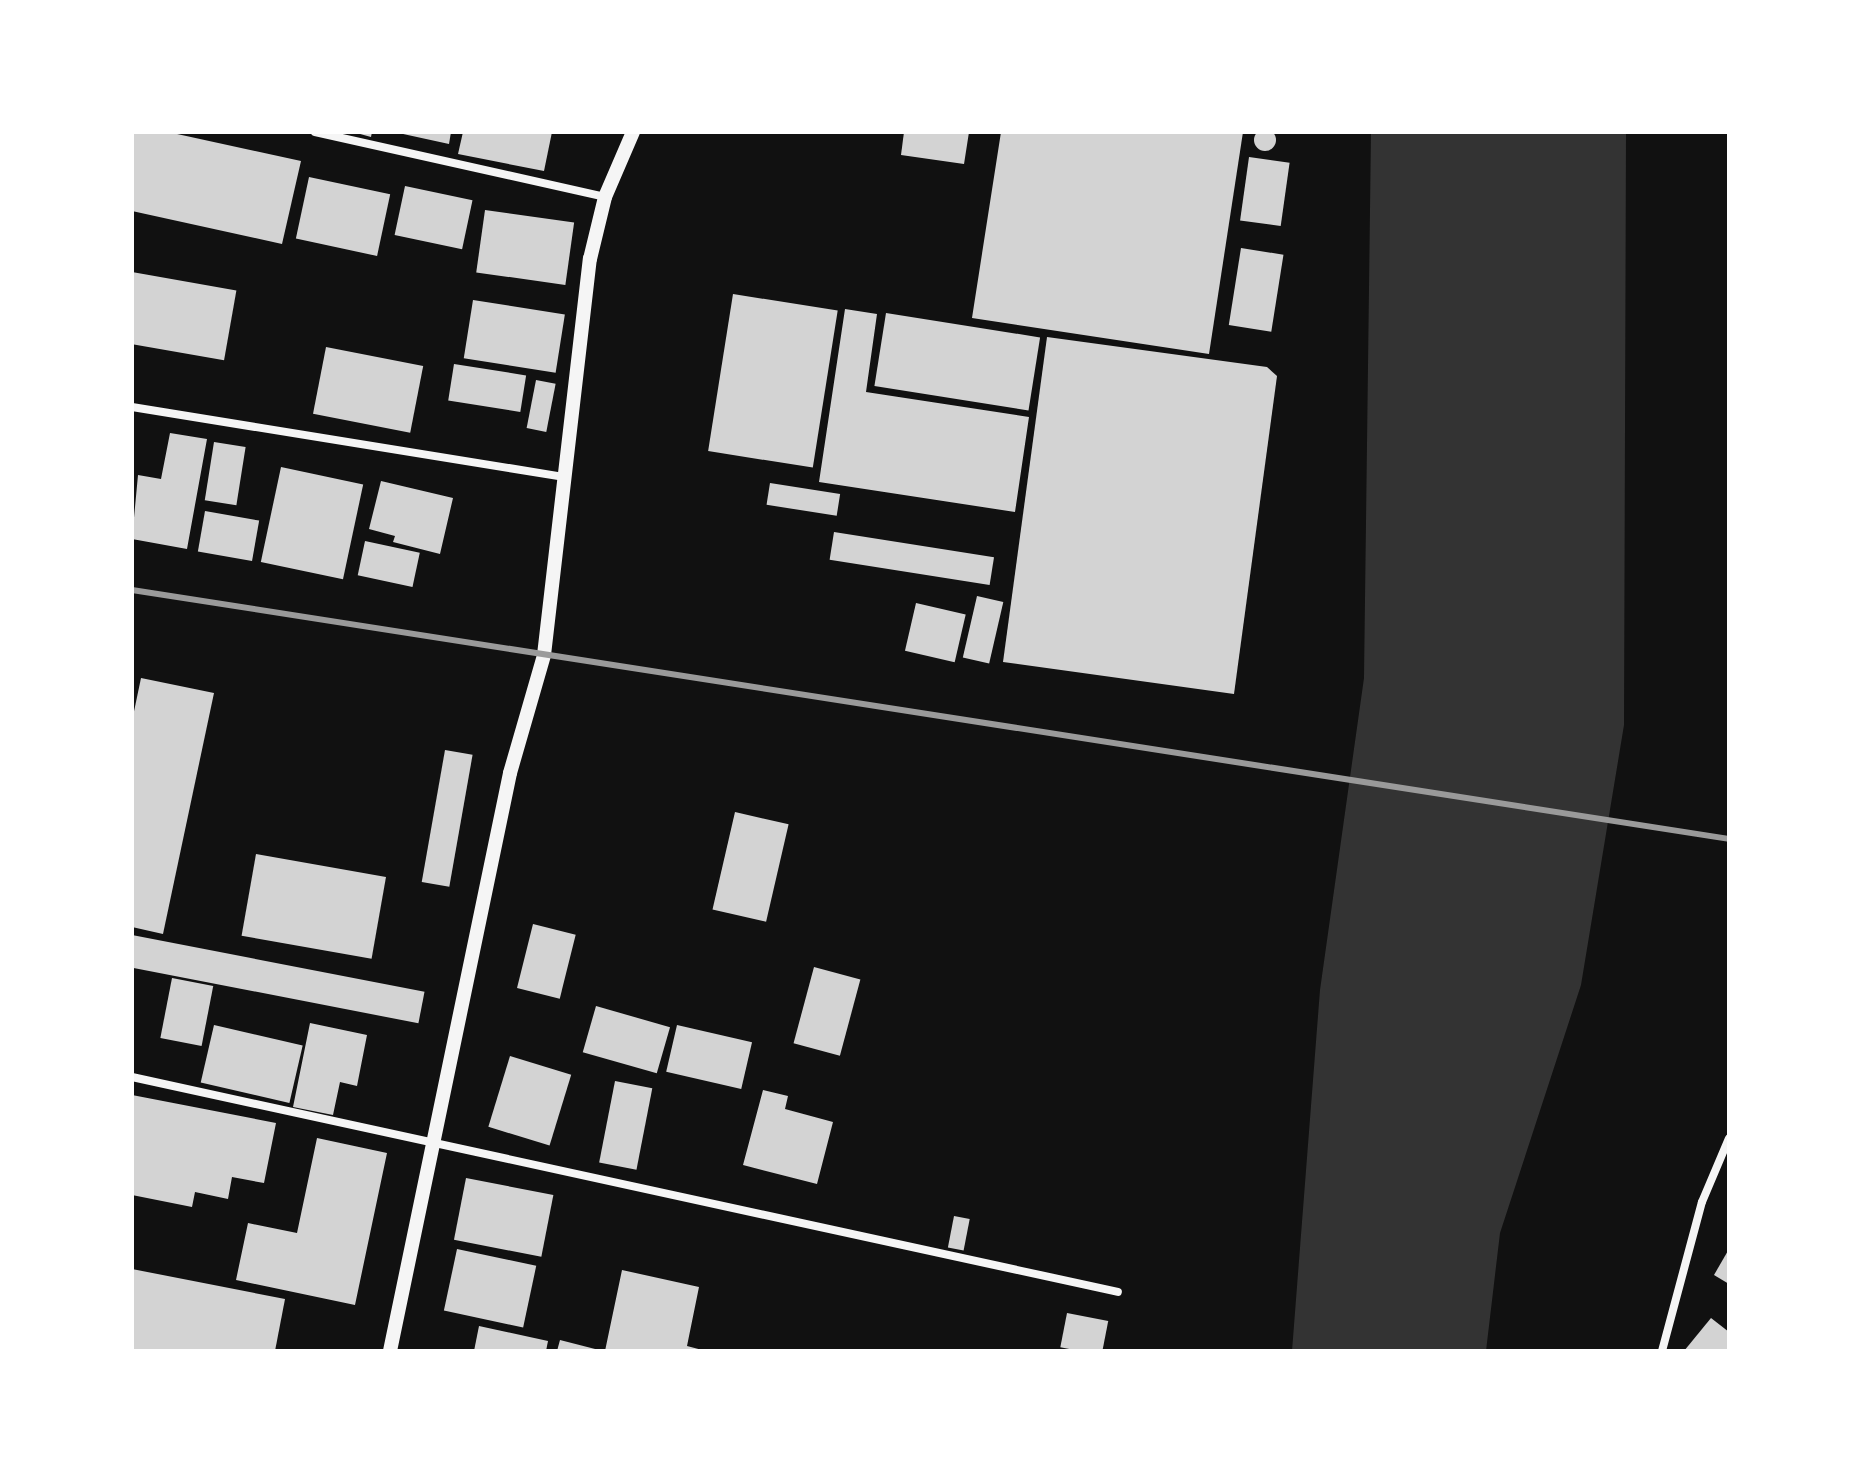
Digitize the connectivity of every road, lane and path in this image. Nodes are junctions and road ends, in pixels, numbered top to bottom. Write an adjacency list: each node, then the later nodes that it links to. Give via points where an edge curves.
1 (315, 132): 3 (street)
2 (633, 132): 3 (street)
3 (605, 197): 5 (street, via 590,259)
4 (132, 407): 5 (street)
5 (568, 477): 8 (street, via 544,655 510,773)
6 (132, 1077): 8 (street)
7 (1729, 1138): 11 (street, via 1702,1202)
8 (433, 1144): 9 (street); 10 (street)
9 (1118, 1292)
10 (390, 1351)
11 (1662, 1351)

